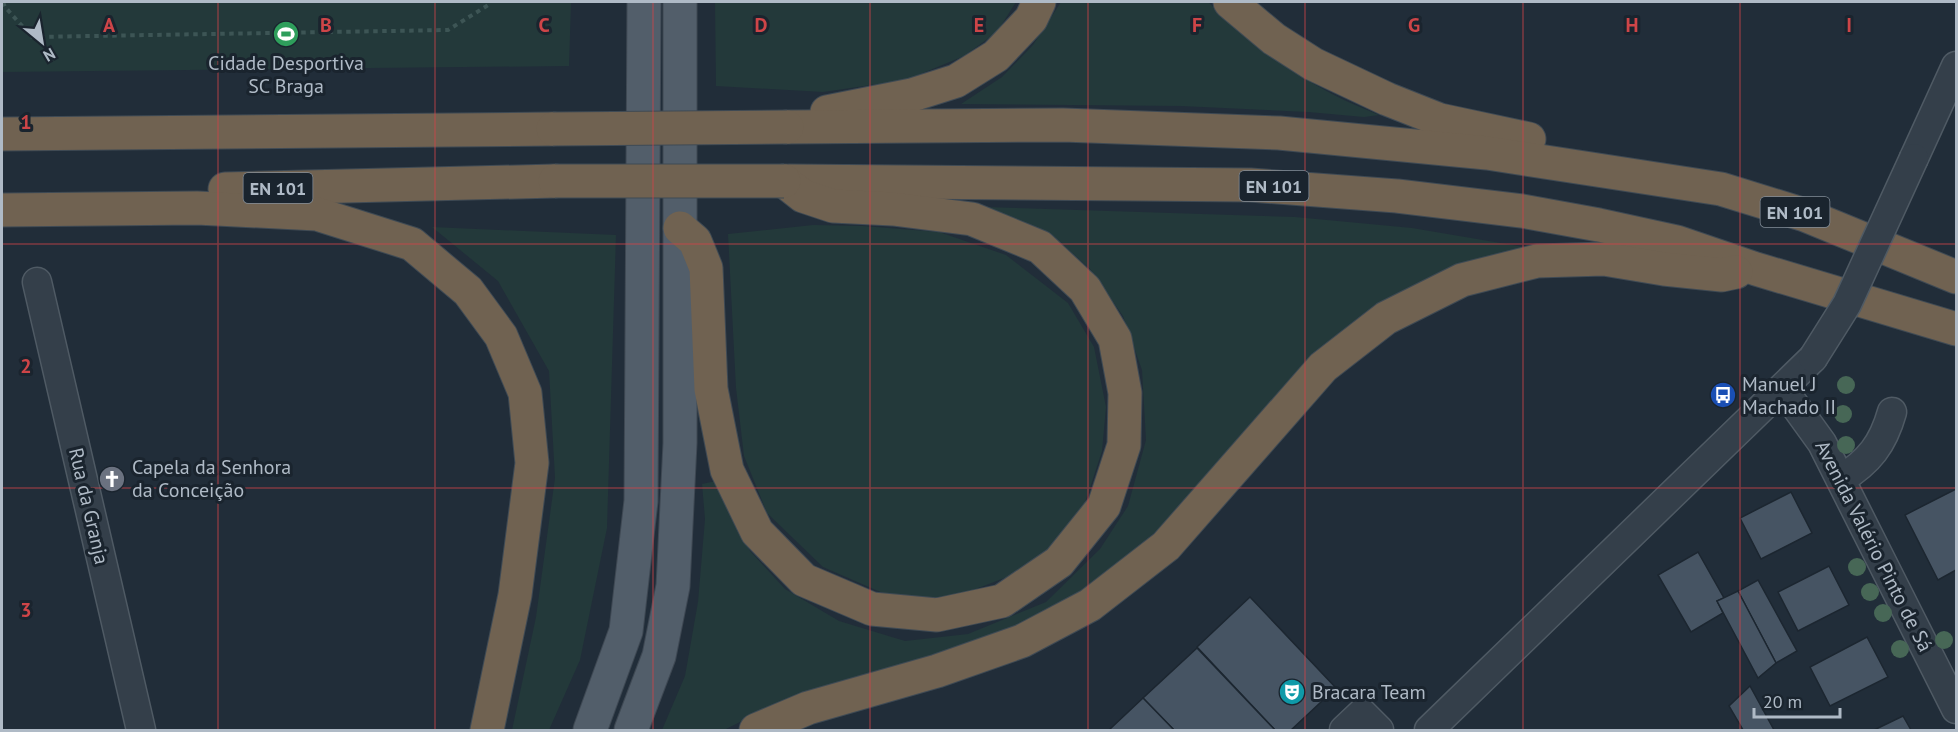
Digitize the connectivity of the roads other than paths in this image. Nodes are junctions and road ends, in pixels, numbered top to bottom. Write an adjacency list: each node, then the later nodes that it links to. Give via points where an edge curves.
1 (644, 2): 23 (main road, via 641,501 626,630)
2 (680, 2): 12 (main road)
3 (1039, 2): 6 (highway, via 1031,19 996,56 956,81 912,95 819,114)
4 (1230, 2): 8 (highway, via 1274,39 1313,64 1387,99 1440,120 1600,152)
5 (1956, 66): 17 (street, bridge, via 1847,304 1812,358)
6 (787, 127): 7 (highway, EN 101, bridge); 8 (highway, EN 101, via 1064,125 1279,133 1487,153)
7 (2, 135)
8 (1626, 175): 14 (highway, EN 101, via 1721,189 1805,215)
9 (784, 181): 10 (highway, EN 101, bridge); 12 (highway, via 803,196 833,206 972,219 1040,247 1085,289 1115,339 1125,393 1124,445 1104,506 1059,562 1002,601 937,615 872,609 804,580 757,532 727,470 711,389 706,268 695,241); 13 (highway, EN 101, via 1250,184 1397,195 1599,225 1677,242)
10 (2, 194)
11 (2, 210): 22 (highway, via 197,208 317,214 412,244 468,291 501,336 525,393 532,463 514,595)
12 (680, 228): 24 (main road, via 680,443 673,586 659,656)
13 (1756, 269): 16 (highway, EN 101); 25 (highway, via 1722,275 1604,259 1537,261 1462,280 1386,318 1323,367 1166,546 1090,605 1022,641 937,671 808,708)
14 (1956, 277)
15 (37, 282): 21 (street, Rua da Granja)
16 (1956, 329)
17 (1783, 389): 19 (street, Avenida Valério Pinto de Sá, via 1822,443); 28 (street)
18 (1892, 412): 19 (street, via 1886,433 1875,450 1859,468)
19 (1841, 479): 20 (street, Avenida Valério Pinto de Sá)
20 (1956, 709)
21 (141, 730)
22 (487, 730)
23 (590, 730)
24 (631, 730)
25 (756, 730)
26 (1344, 730): 27 (street, via 1362,713)
27 (1380, 730)
28 (1429, 730)

